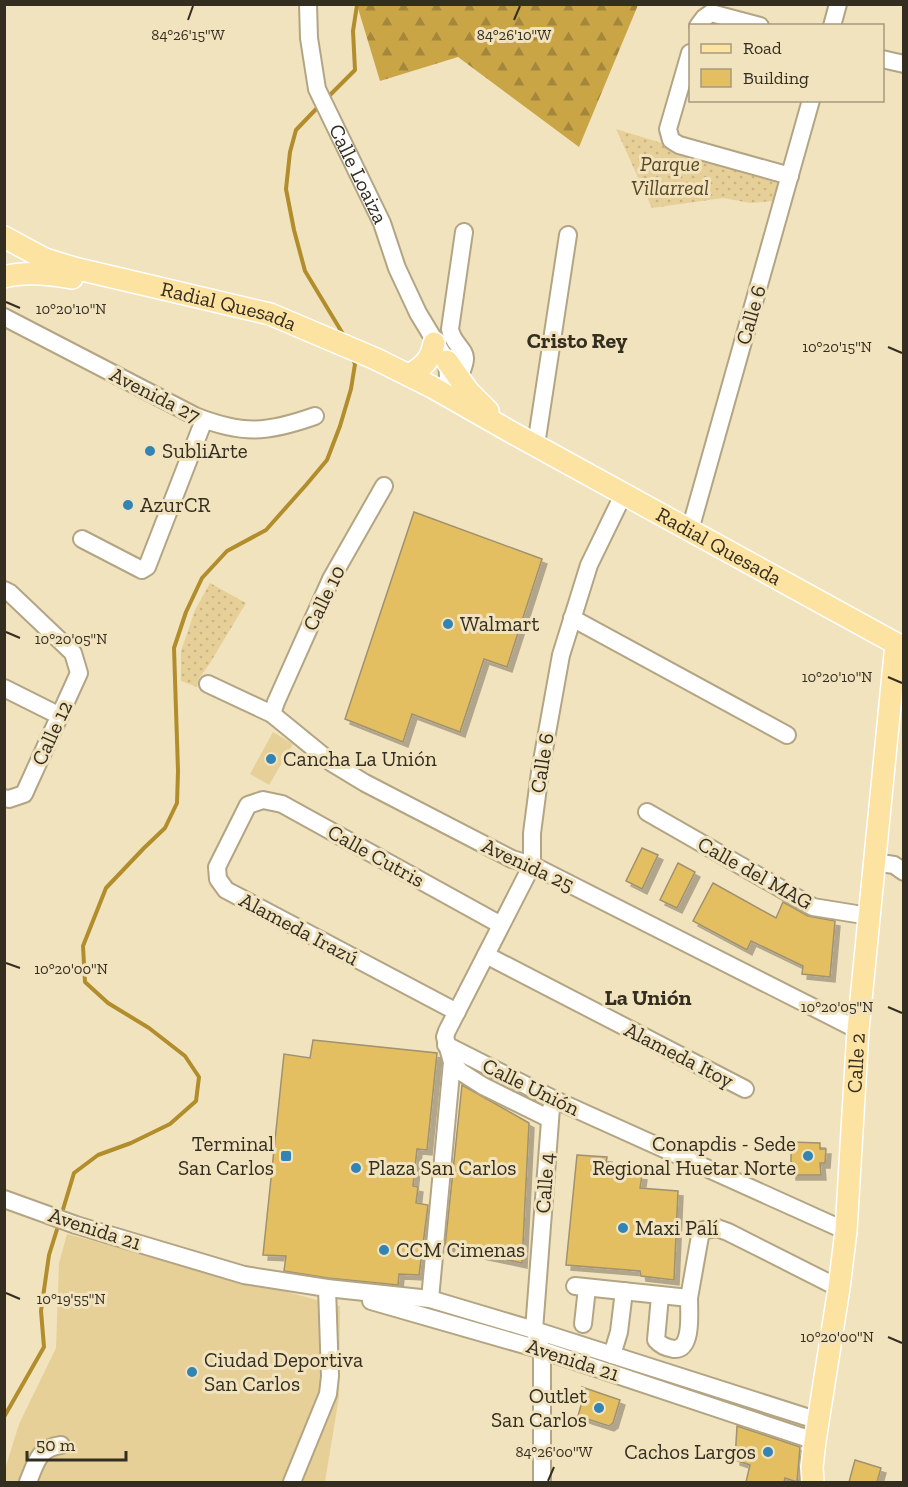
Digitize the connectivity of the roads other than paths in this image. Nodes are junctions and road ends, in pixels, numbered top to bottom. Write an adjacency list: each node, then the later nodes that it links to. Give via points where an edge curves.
1 (308, 4): 17 (street, Calle Loaiza, via 317,89)
2 (838, 4): 5 (street)
3 (700, 24): 4 (street, via 711,13)
4 (752, 24)
5 (833, 24)
6 (689, 56): 10 (street, via 668,129 672,140)
7 (884, 59): 8 (street)
8 (903, 64)
9 (810, 102): 10 (street, Calle 6)
10 (790, 176): 27 (street, Calle 6)
11 (464, 232): 18 (street, via 450,329 465,359)
12 (568, 236): 24 (street)
13 (4, 237): 15 (main road, Radial Quesada, via 45,259)
14 (4, 277): 15 (main road, via 50,274)
15 (127, 281): 19 (main road, Radial Quesada, via 270,314)
16 (4, 317): 22 (street, Avenida 27)
17 (433, 340): 18 (street, Calle Loaiza); 19 (main road, via 424,366); 20 (street, Calle Loaiza)
18 (453, 370): 20 (street); 23 (main road, Calle Loaiza, via 468,391)
19 (409, 375): 20 (main road, Radial Quesada)
20 (438, 390): 23 (main road, Radial Quesada)
21 (315, 416): 22 (street, Avenida 27, via 255,431)
22 (204, 420): 28 (street, via 147,567 142,570)
23 (511, 432): 24 (main road, Radial Quesada)
24 (536, 445): 26 (main road, Radial Quesada)
25 (384, 486): 34 (street, Calle 10, via 331,579)
26 (624, 493): 27 (main road, Radial Quesada); 30 (street, Calle 6, via 589,565)
27 (690, 530): 31 (main road, Radial Quesada)
28 (82, 540)
29 (4, 590): 35 (street, Calle 12, via 73,653 79,673)
30 (572, 618): 36 (street); 41 (street, Calle 6, via 561,656 540,772)
31 (900, 646): 40 (main road, Calle 2)
32 (208, 684): 34 (street, Avenida 25)
33 (4, 688): 35 (street)
34 (272, 714): 41 (street, Avenida 25, via 332,763 364,783 512,859)
35 (60, 716): 37 (street, Calle 12, via 24,794)
36 (787, 735)
37 (4, 798)
38 (248, 805): 44 (street, Calle Cutris, via 262,800 282,804); 46 (street, Alameda Irazú, via 217,867 218,879 226,890)
39 (647, 812): 43 (street, Calle del MAG, via 813,908)
40 (874, 862): 42 (street, via 894,865); 43 (main road, Calle 2)
41 (532, 865): 44 (street); 47 (street, Avenida 25)
42 (903, 872)
43 (869, 916): 47 (main road, Calle 2)
44 (501, 925): 45 (street)
45 (486, 955): 46 (street); 50 (street, Alameda Itoy)
46 (457, 1012): 48 (street, via 445,1037)
47 (858, 1030): 54 (main road, Calle 2)
48 (446, 1045): 49 (street, Calle Unión); 51 (street, Calle Unión)
49 (452, 1062): 52 (street, Calle Unión, via 483,1086); 60 (street)
50 (745, 1089)
51 (551, 1098): 52 (street, Calle 4); 54 (street, Calle Unión)
52 (550, 1119): 62 (street, Calle 4)
53 (4, 1199): 55 (street, Avenida 21, via 76,1225 244,1275)
54 (846, 1231): 56 (main road, Calle 2)
55 (327, 1288): 60 (street, Avenida 21); 63 (street, Avenida 21); 68 (street, via 328,1394)
56 (839, 1288): 59 (street, via 717,1228 704,1230 700,1236); 65 (main road, Calle 2)
57 (624, 1292): 58 (street); 61 (street, via 581,1287); 64 (street)
58 (660, 1296): 59 (street); 59 (street, via 656,1340 677,1349 688,1339)
59 (689, 1298)
60 (430, 1299): 62 (street, Avenida 21)
61 (583, 1324)
62 (534, 1330): 63 (street, Calle 4); 64 (street, Avenida 21)
63 (542, 1350): 65 (street, Avenida 21); 69 (street, Calle 4)
64 (612, 1355): 65 (street, Avenida 21)
65 (817, 1431): 70 (main road, Calle 2)
66 (62, 1445): 67 (street, via 51,1446 42,1454)
67 (28, 1482)
68 (292, 1482)
69 (542, 1482)
70 (813, 1482)

